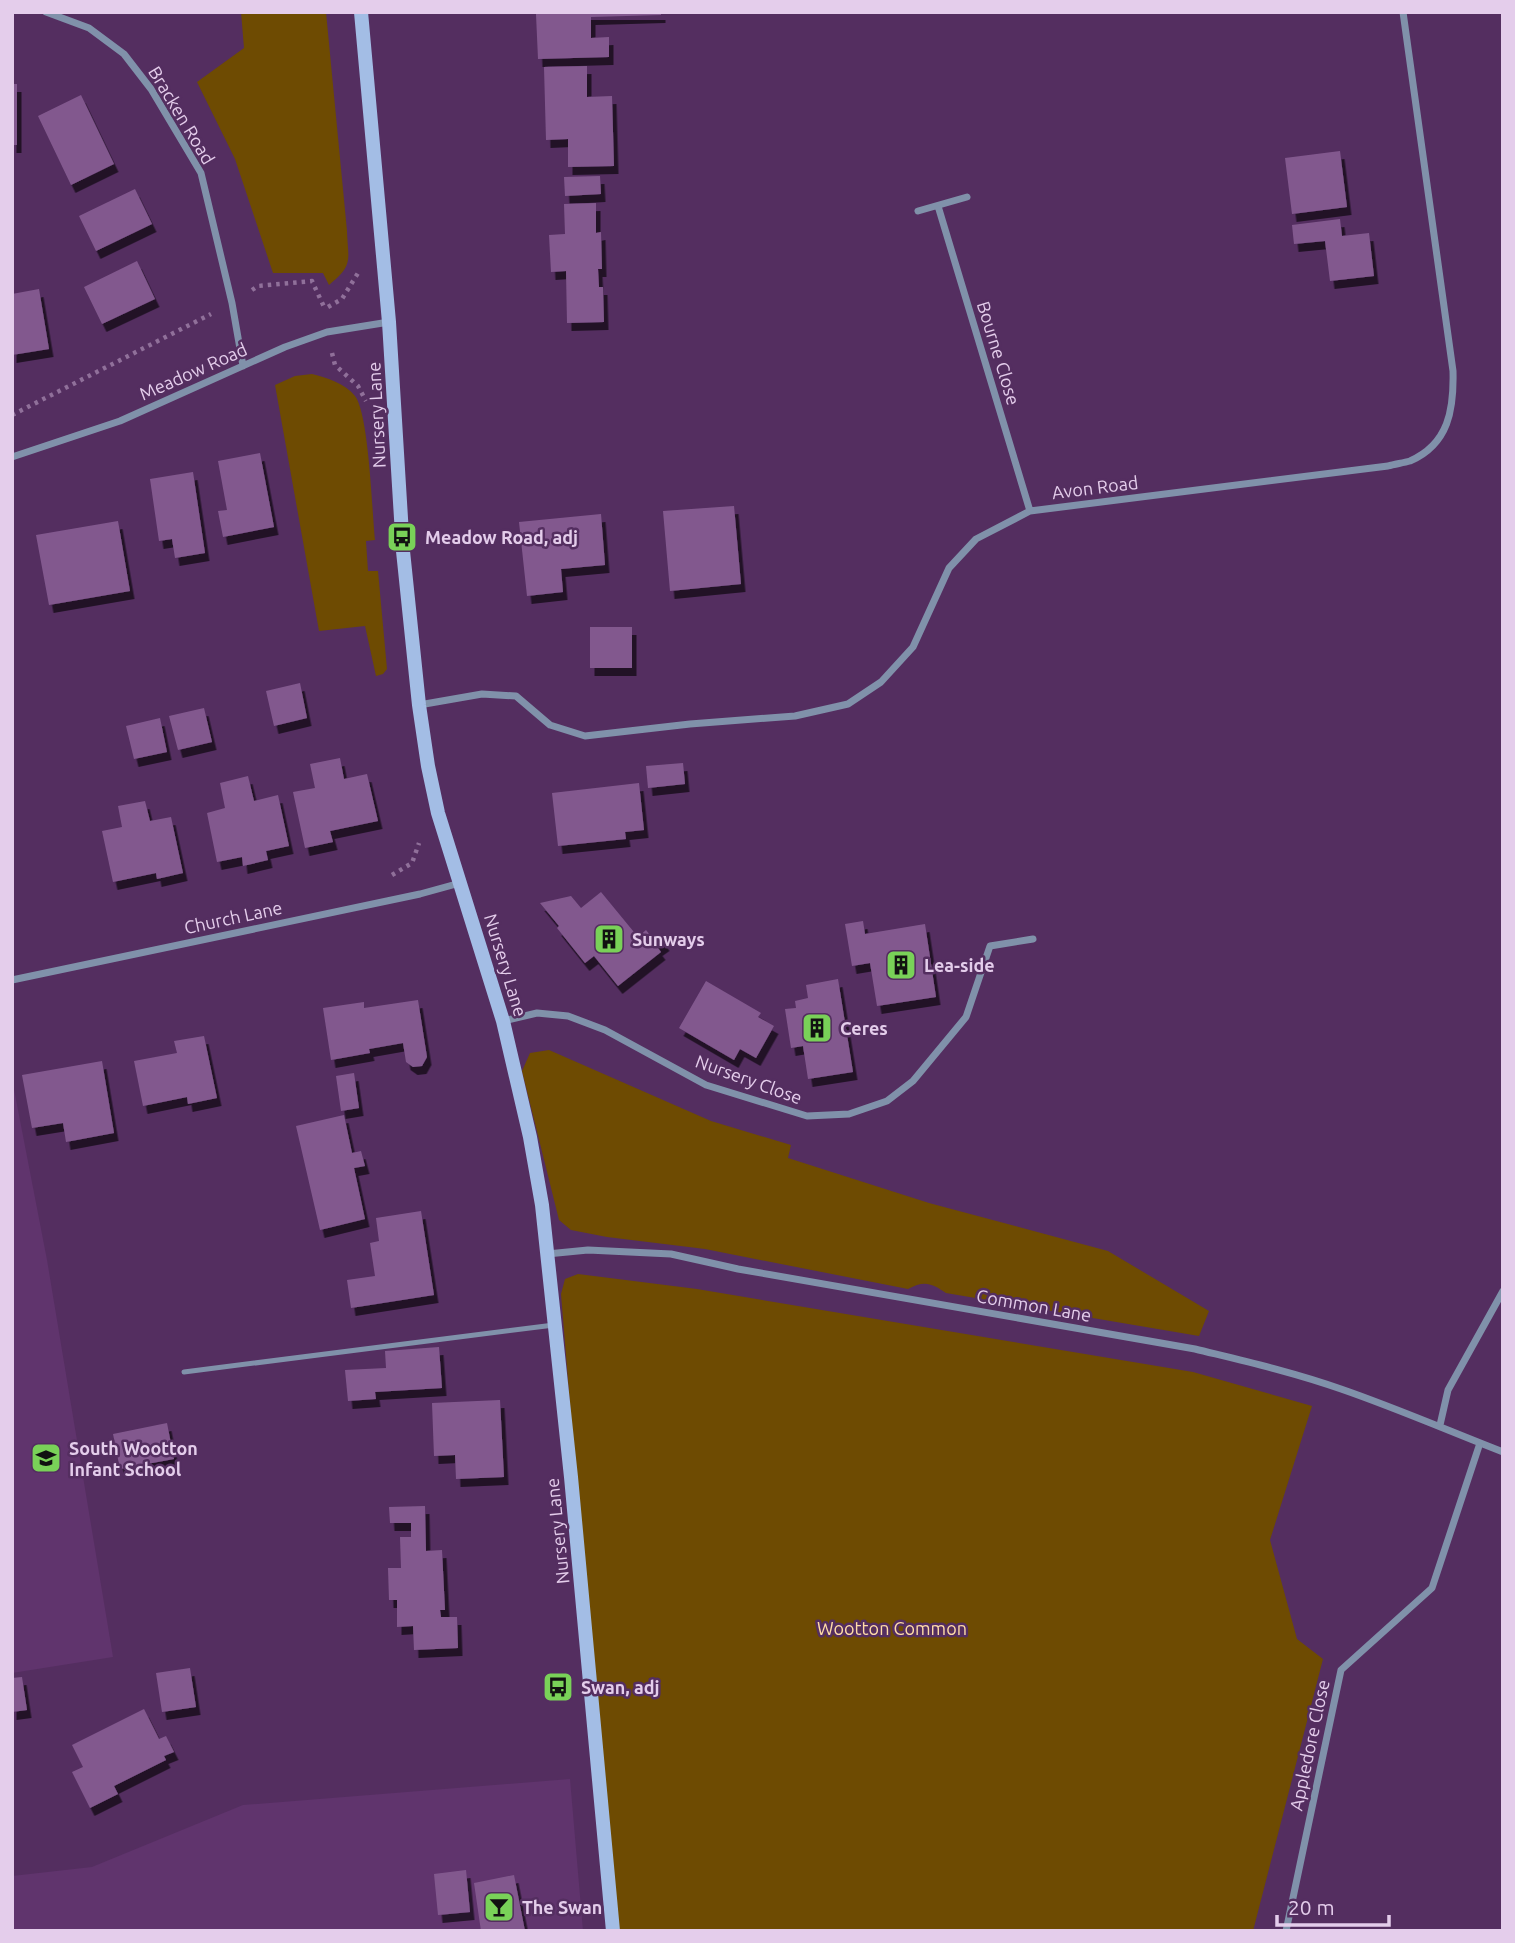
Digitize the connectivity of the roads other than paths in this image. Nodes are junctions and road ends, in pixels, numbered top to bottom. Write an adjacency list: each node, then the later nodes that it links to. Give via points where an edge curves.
1 (46, 12): 8 (street, Bracken Road, via 89,28 124,54 151,89 201,173)
2 (361, 12): 7 (street, Nursery Lane)
3 (1403, 12): 10 (street, Avon Road, via 1453,371 1454,398 1448,422 1434,445 1410,461 1388,466)
4 (967, 197): 5 (street)
5 (938, 205): 6 (street); 10 (street, Bourne Close)
6 (918, 211)
7 (389, 322): 8 (street, Meadow Road, via 327,332); 11 (street, Nursery Lane, via 403,551)
8 (243, 366): 9 (street, Meadow Road, via 120,421)
9 (12, 457)
10 (1030, 511): 11 (street, Avon Road, via 976,539 949,568 913,647 881,682 848,704 795,716 585,736 550,725 516,696 482,694)
11 (419, 705): 12 (street, Nursery Lane, via 438,813)
12 (461, 883): 14 (street, Church Lane); 15 (street, Nursery Lane)
13 (1034, 940): 15 (street, Nursery Close, via 989,946 966,1017 913,1081 887,1101 849,1114 807,1116 706,1084 605,1030 568,1016 537,1013)
14 (12, 980)
15 (503, 1021): 16 (street, Nursery Lane, via 530,1137)
16 (547, 1254): 18 (street, Nursery Lane); 20 (street, Common Lane, via 588,1250 671,1254 1195,1349 1340,1388)
17 (1503, 1291): 20 (street, via 1448,1390)
18 (554, 1325): 19 (lane); 23 (street, Nursery Lane)
19 (184, 1372)
20 (1440, 1425): 21 (street, Common Lane)
21 (1480, 1443): 22 (street, Common Lane); 24 (street, Appledore Close, via 1432,1588 1341,1670)
22 (1503, 1452)
23 (613, 1931)
24 (1286, 1931)

